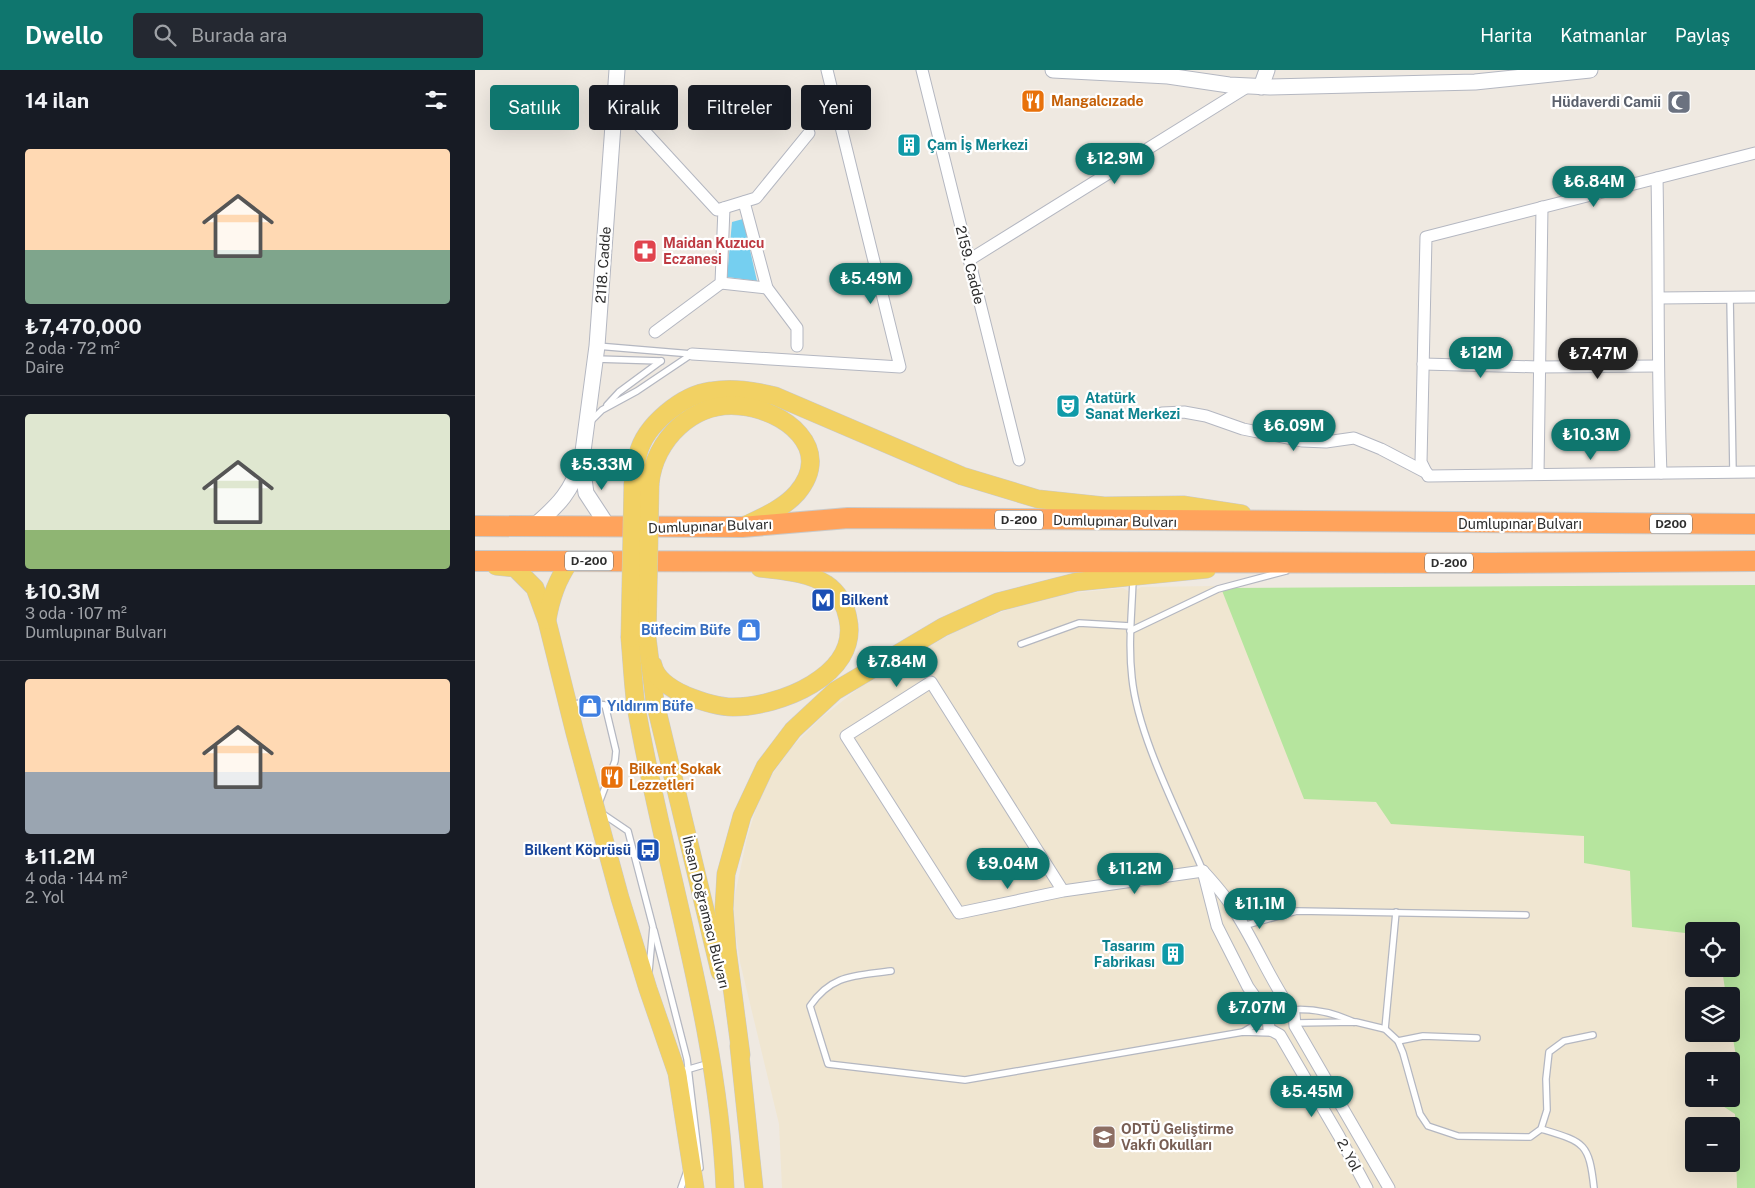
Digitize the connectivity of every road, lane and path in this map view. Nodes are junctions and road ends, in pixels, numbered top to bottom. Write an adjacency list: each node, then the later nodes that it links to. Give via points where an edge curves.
1 (617, 70): 27 (street, 2118. Cadde)
2 (827, 70): 8 (street)
3 (921, 70): 19 (street, 2159. Cadde)
4 (1053, 70): 9 (street, via 1168,76)
5 (1223, 70): 9 (street)
6 (1267, 70): 10 (street)
7 (1589, 70): 10 (street, via 1475,82)
8 (831, 85)
9 (1229, 86): 10 (street)
10 (1254, 87): 19 (street)
11 (643, 130): 18 (street, via 717,210)
12 (842, 130): 28 (street, via 900,367)
13 (809, 133): 16 (street, via 756,198)
14 (1755, 153): 15 (street)
15 (1657, 178): 17 (street); 24 (street)
16 (744, 202): 18 (street); 21 (street)
17 (1542, 207): 29 (street, via 1426,236); 31 (street)
18 (724, 208): 20 (street)
19 (969, 260): 36 (street, 2159. Cadde)
20 (721, 283): 21 (street); 25 (street)
21 (767, 288): 26 (street, via 797,328)
22 (1730, 297): 23 (street); 24 (street); 37 (lane)
23 (1755, 297)
24 (1659, 298): 30 (street)
25 (655, 332)
26 (797, 346)
27 (596, 353): 28 (lane); 32 (lane, via 661,361 619,392); 34 (street, 2118. Cadde)
28 (692, 354): 32 (lane)
29 (1423, 364): 31 (street); 39 (street, via 1421,462)
30 (1657, 366): 31 (street); 40 (street)
31 (1539, 368): 41 (street)
32 (602, 410): 34 (lane)
33 (1162, 412): 39 (street, via 1206,416 1243,429 1302,441 1354,438)
34 (588, 425): 35 (street, 2118. Cadde)
35 (582, 459): 47 (street, via 560,504); 49 (street, via 586,493)
36 (1019, 460)
37 (1733, 472): 38 (street); 40 (street)
38 (1755, 472)
39 (1427, 473): 41 (street, via 1428,476)
40 (1661, 473): 41 (street)
41 (1538, 474)
42 (642, 484): 43 (main road, via 638,452 651,429 671,408 709,391 749,389 775,396 962,476 1038,499 1104,506 1183,505); 48 (main road, via 660,447 678,426 710,409 739,405 773,416 797,429 809,447 810,467 797,494); 59 (main road, bridge)
43 (1297, 522): 44 (highway, Dumlupınar Bulvarı / D-200); 48 (highway, Dumlupınar Bulvarı / D-200, via 848,518)
44 (1588, 524): 45 (highway, Dumlupınar Bulvarı / D200)
45 (1755, 524)
46 (475, 526): 47 (highway, Dumlupınar Bulvarı / D-200)
47 (534, 526): 49 (highway, Dumlupınar Bulvarı / D-200)
48 (741, 527): 49 (highway, Dumlupınar Bulvarı / D-200)
49 (609, 528)
50 (703, 561): 53 (highway, D-200); 54 (highway, D-200); 59 (main road, via 794,573 827,585 847,610 849,634 843,656 814,683 794,694 773,702 732,707 691,698 665,683 654,672)
51 (1755, 561): 55 (highway, D-200)
52 (475, 562): 53 (highway, D-200); 57 (main road, via 515,568 535,588)
53 (571, 562): 57 (main road, via 559,578)
54 (1258, 562): 55 (highway, D-200); 56 (main road, via 1174,574)
55 (1330, 562): 58 (lane, via 1218,589)
56 (1133, 576): 58 (lane); 81 (main road, via 1076,582 998,602 943,626 835,691 793,730 765,767 745,808 726,874 727,949)
57 (547, 621): 61 (main road)
58 (1130, 629): 60 (lane, via 1079,623); 63 (lane, via 1132,680 1147,738)
59 (638, 638): 81 (main road, İhsan Doğramacı Bulvarı); 82 (main road, via 636,705)
60 (1021, 644)
61 (568, 705): 62 (main road); 62 (lane, via 585,702 605,705 616,751 615,762)
62 (596, 810): 68 (lane, via 628,831); 70 (main road)
63 (1203, 870): 64 (street); 67 (street, 2. Yol); 72 (street, 2. Yol, via 1217,926 1248,987)
64 (1063, 892): 64 (street, via 959,913 846,736 931,682)
65 (1396, 912): 66 (lane); 67 (lane, via 1297,912); 75 (lane)
66 (1526, 914)
67 (1243, 926): 71 (street, 2. Yol)
68 (653, 927): 70 (lane); 83 (lane, via 668,979)
69 (891, 971): 76 (lane, via 841,978 821,990 810,1006 828,1064 965,1080)
70 (648, 989): 83 (main road)
71 (1289, 1009): 72 (street, via 1278,1006); 73 (lane, via 1324,1012); 74 (street, 2. Yol)
72 (1267, 1016): 76 (lane); 77 (street, 2. Yol, via 1269,1029)
73 (1356, 1022): 74 (lane); 75 (lane)
74 (1295, 1024): 77 (street, via 1289,1033); 92 (street, 2. Yol)
75 (1385, 1029): 80 (lane)
76 (1243, 1032): 77 (lane)
77 (1276, 1034): 91 (street, 2. Yol)
78 (1593, 1035): 84 (lane, via 1564,1041 1549,1052 1547,1110)
79 (1477, 1038): 80 (lane, via 1423,1036)
80 (1398, 1041): 84 (lane, via 1409,1066 1420,1114 1428,1126 1458,1136 1477,1138 1530,1137)
81 (741, 1056): 90 (main road, İhsan Doğramacı Bulvarı)
82 (713, 1062): 83 (lane); 89 (main road)
83 (683, 1071): 85 (main road); 88 (lane)
84 (1541, 1129): 93 (lane, via 1573,1138 1585,1148 1591,1160)
85 (692, 1158): 86 (lane); 87 (main road)
86 (681, 1188)
87 (695, 1188)
88 (702, 1188)
89 (725, 1188)
90 (754, 1188)
91 (1367, 1188)
92 (1389, 1188)
93 (1594, 1188)

